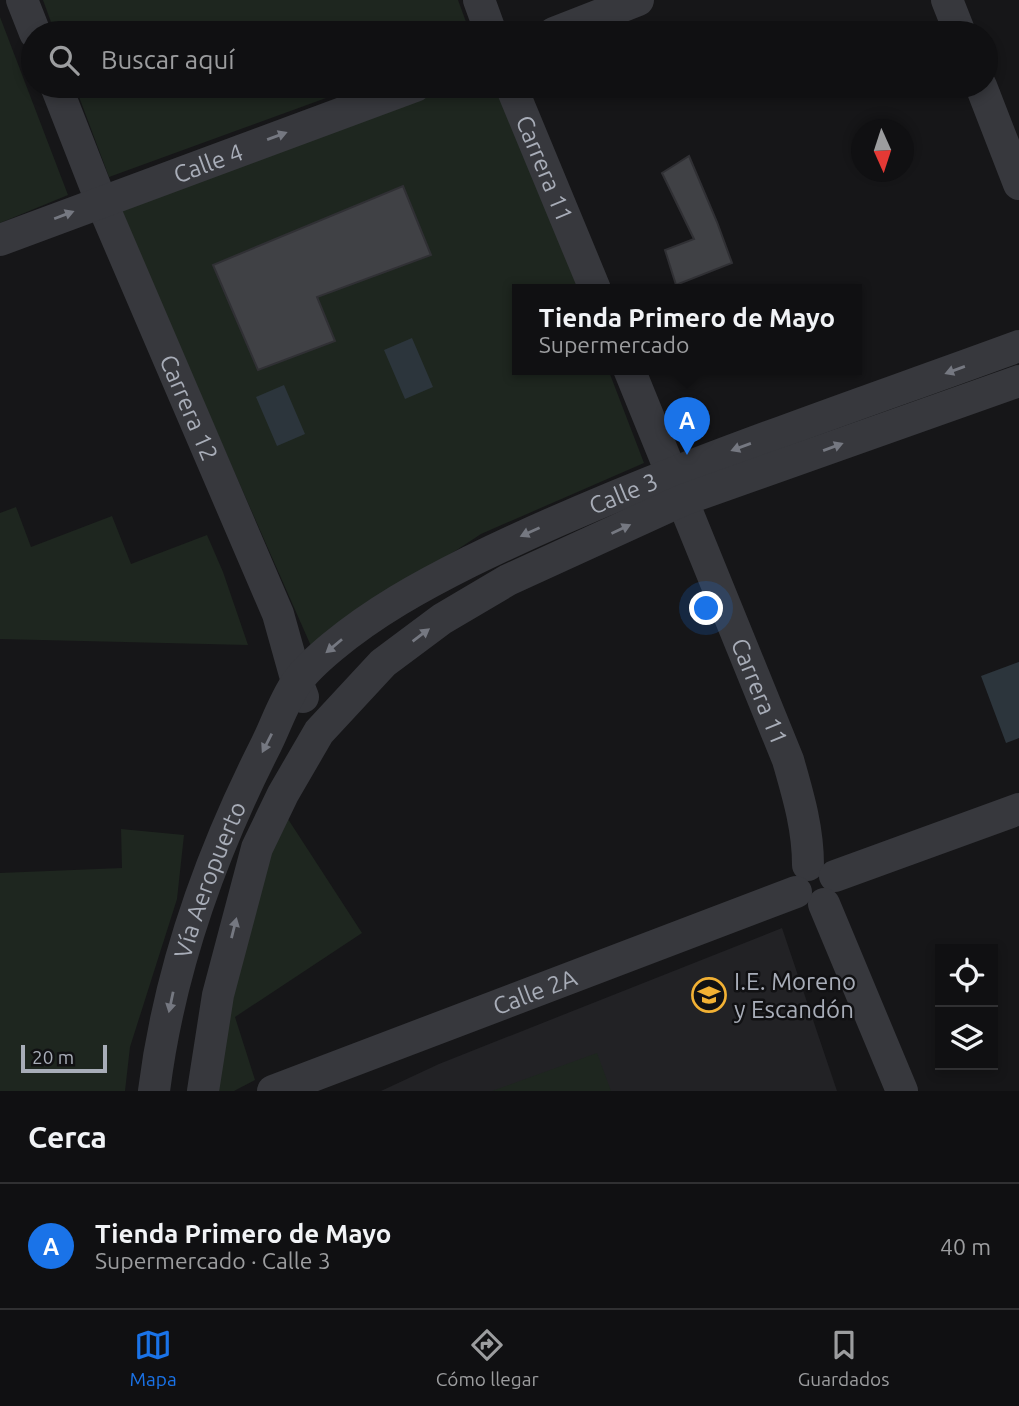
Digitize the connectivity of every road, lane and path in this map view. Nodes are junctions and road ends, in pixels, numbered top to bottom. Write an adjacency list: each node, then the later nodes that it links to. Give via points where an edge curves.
1 (22, 0): 5 (street)
2 (479, 0): 6 (street)
3 (638, 0): 7 (street)
4 (947, 0): 8 (street)
5 (30, 21)
6 (487, 21)
7 (585, 21)
8 (955, 21)
9 (61, 98): 14 (street, Carrera 12)
10 (382, 98): 14 (street, Calle 4, one-way to 10)
11 (517, 98): 16 (street, Carrera 11)
12 (986, 98): 13 (street)
13 (1019, 184)
14 (102, 201): 15 (street, Calle 4, one-way to 14); 23 (street, Carrera 12, via 278,614)
15 (0, 240)
16 (594, 284)
17 (1019, 346): 20 (street, Calle 3, one-way to 20)
18 (631, 375): 22 (street, Carrera 11)
19 (1019, 381): 21 (street, Calle 3)
20 (881, 397): 21 (street); 22 (street, Calle 3, one-way to 22)
21 (894, 425): 22 (street, Calle 3, one-way to 21)
22 (677, 486): 23 (street, Calle 3, one-way to 23, via 542,527 432,580 363,621); 24 (street, Calle 3, one-way to 22, via 383,663 442,619); 26 (street, Carrera 11, via 789,760)
23 (297, 682): 24 (street, Carrera 12); 27 (street, Vía Aeropuerto, one-way to 27, via 236,805 202,888 174,987)
24 (318, 733): 28 (street, Vía Aeropuerto, one-way to 24, via 218,995 257,848)
25 (1019, 809): 26 (street, Calle 2A)
26 (816, 884): 29 (street, Calle 2A); 30 (street, Carrera 11)
27 (154, 1091)
28 (203, 1091)
29 (273, 1091)
30 (902, 1091)

